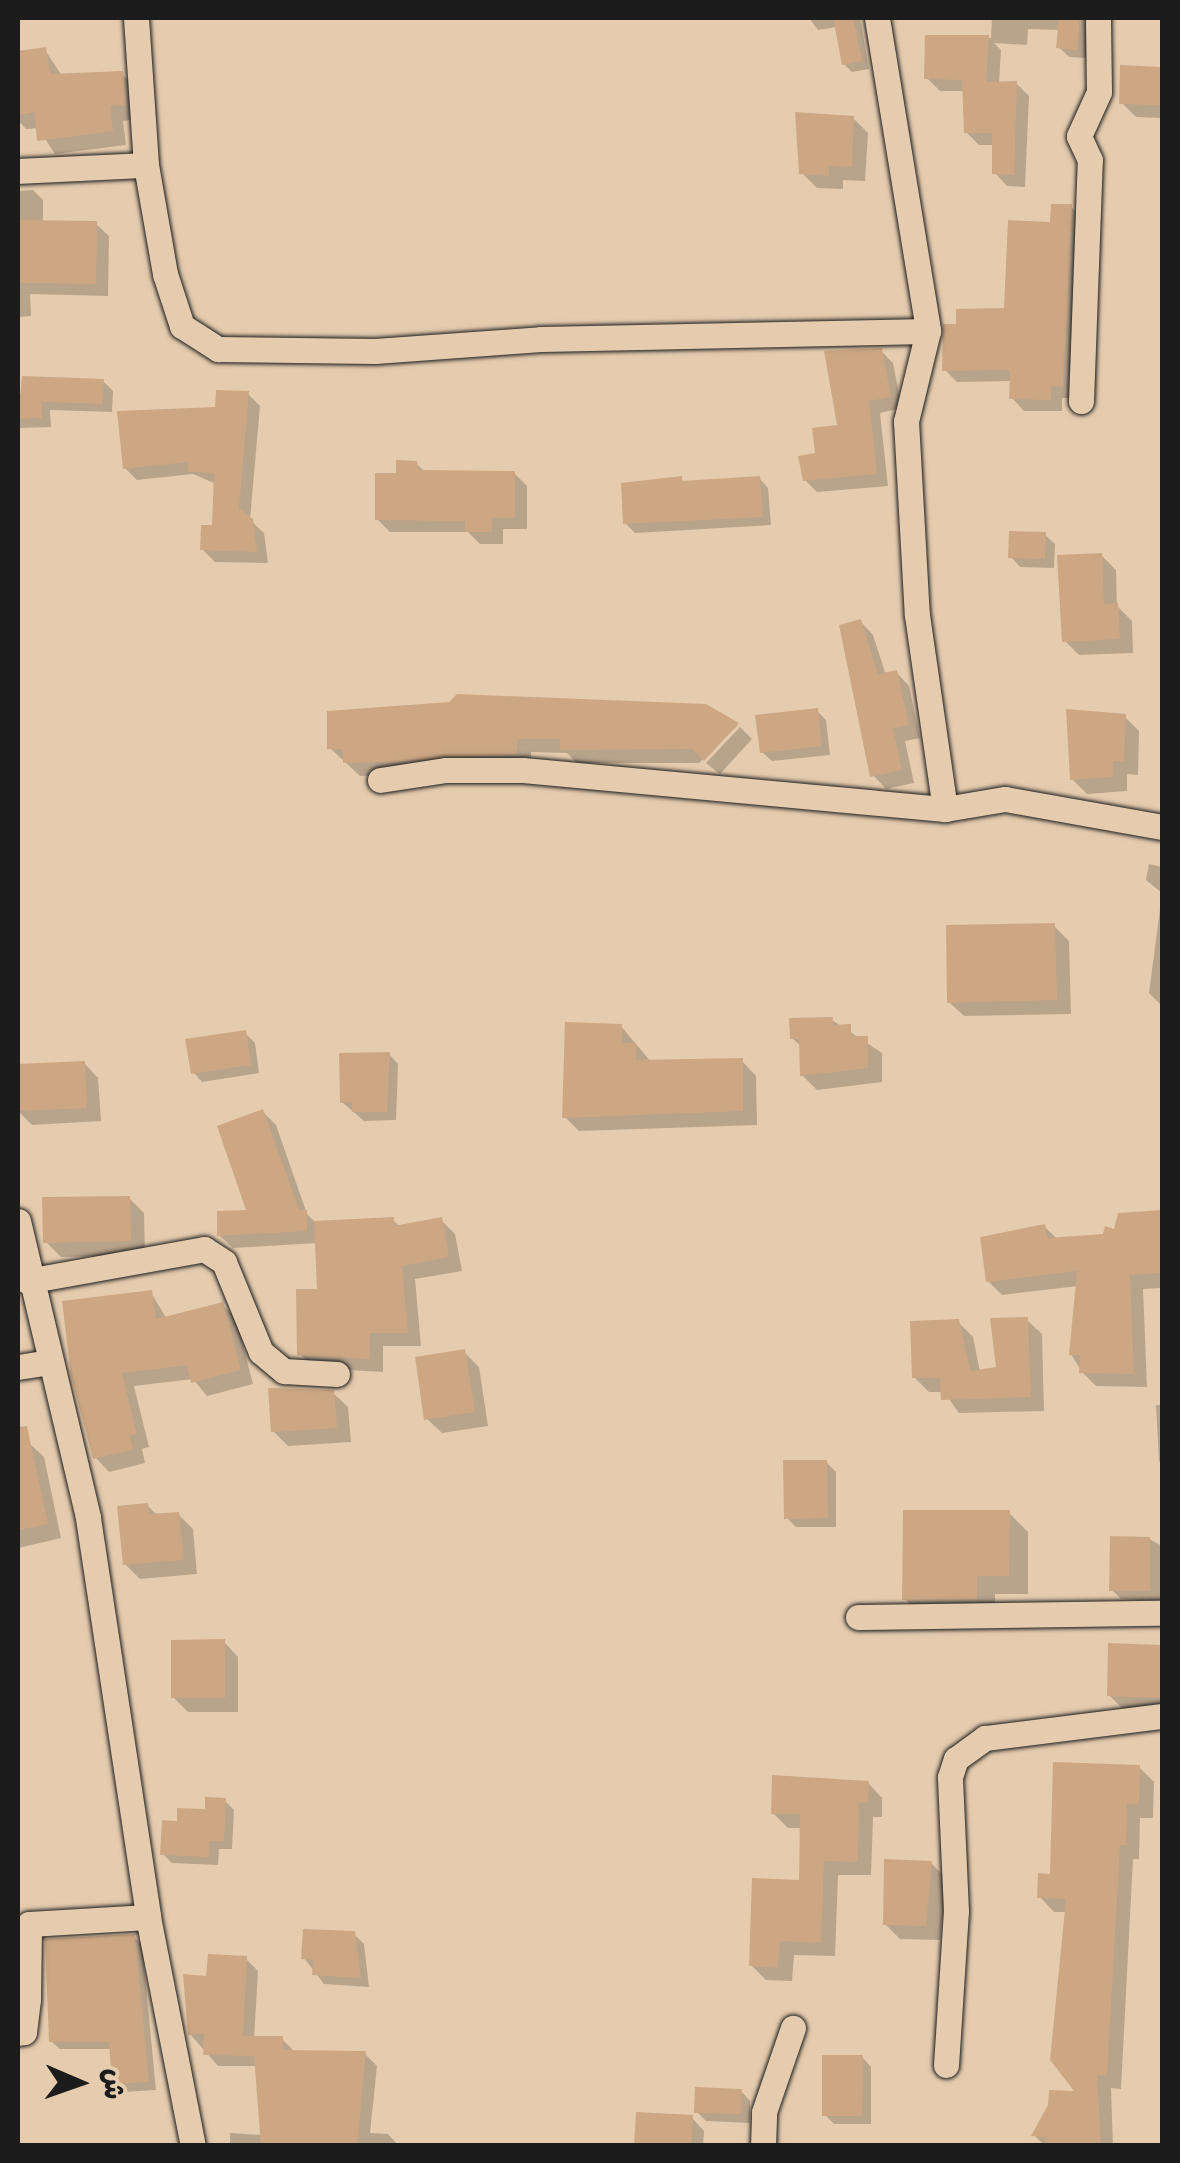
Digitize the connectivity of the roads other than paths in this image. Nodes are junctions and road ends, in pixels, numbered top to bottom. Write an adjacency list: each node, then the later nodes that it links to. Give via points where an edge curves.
1 (136, 18): 4 (street)
2 (877, 18): 6 (street)
3 (1098, 18): 7 (street, via 1099,92 1080,136 1090,160)
4 (146, 166): 5 (street); 6 (street, via 165,274 182,326 218,349 375,351 541,339)
5 (18, 170)
6 (928, 331): 9 (street, via 906,421 917,615)
7 (1081, 401)
8 (380, 780): 9 (street, via 446,770 523,770)
9 (945, 809): 10 (street, via 1005,799)
10 (1162, 828)
11 (18, 1221): 12 (street)
12 (27, 1281): 13 (street); 15 (street, via 204,1249 224,1262 261,1352 284,1371)
13 (51, 1362): 14 (street); 19 (street, via 88,1518)
14 (18, 1368)
15 (337, 1374)
16 (1162, 1613): 17 (street)
17 (858, 1617)
18 (1162, 1716): 22 (street, via 984,1738 956,1759 950,1776 956,1910)
19 (148, 1917): 21 (street, via 30,1924 26,2016 24,2032); 23 (street)
20 (794, 2028): 24 (street, via 764,2112)
21 (18, 2033)
22 (946, 2065)
23 (193, 2146)
24 (763, 2146)

